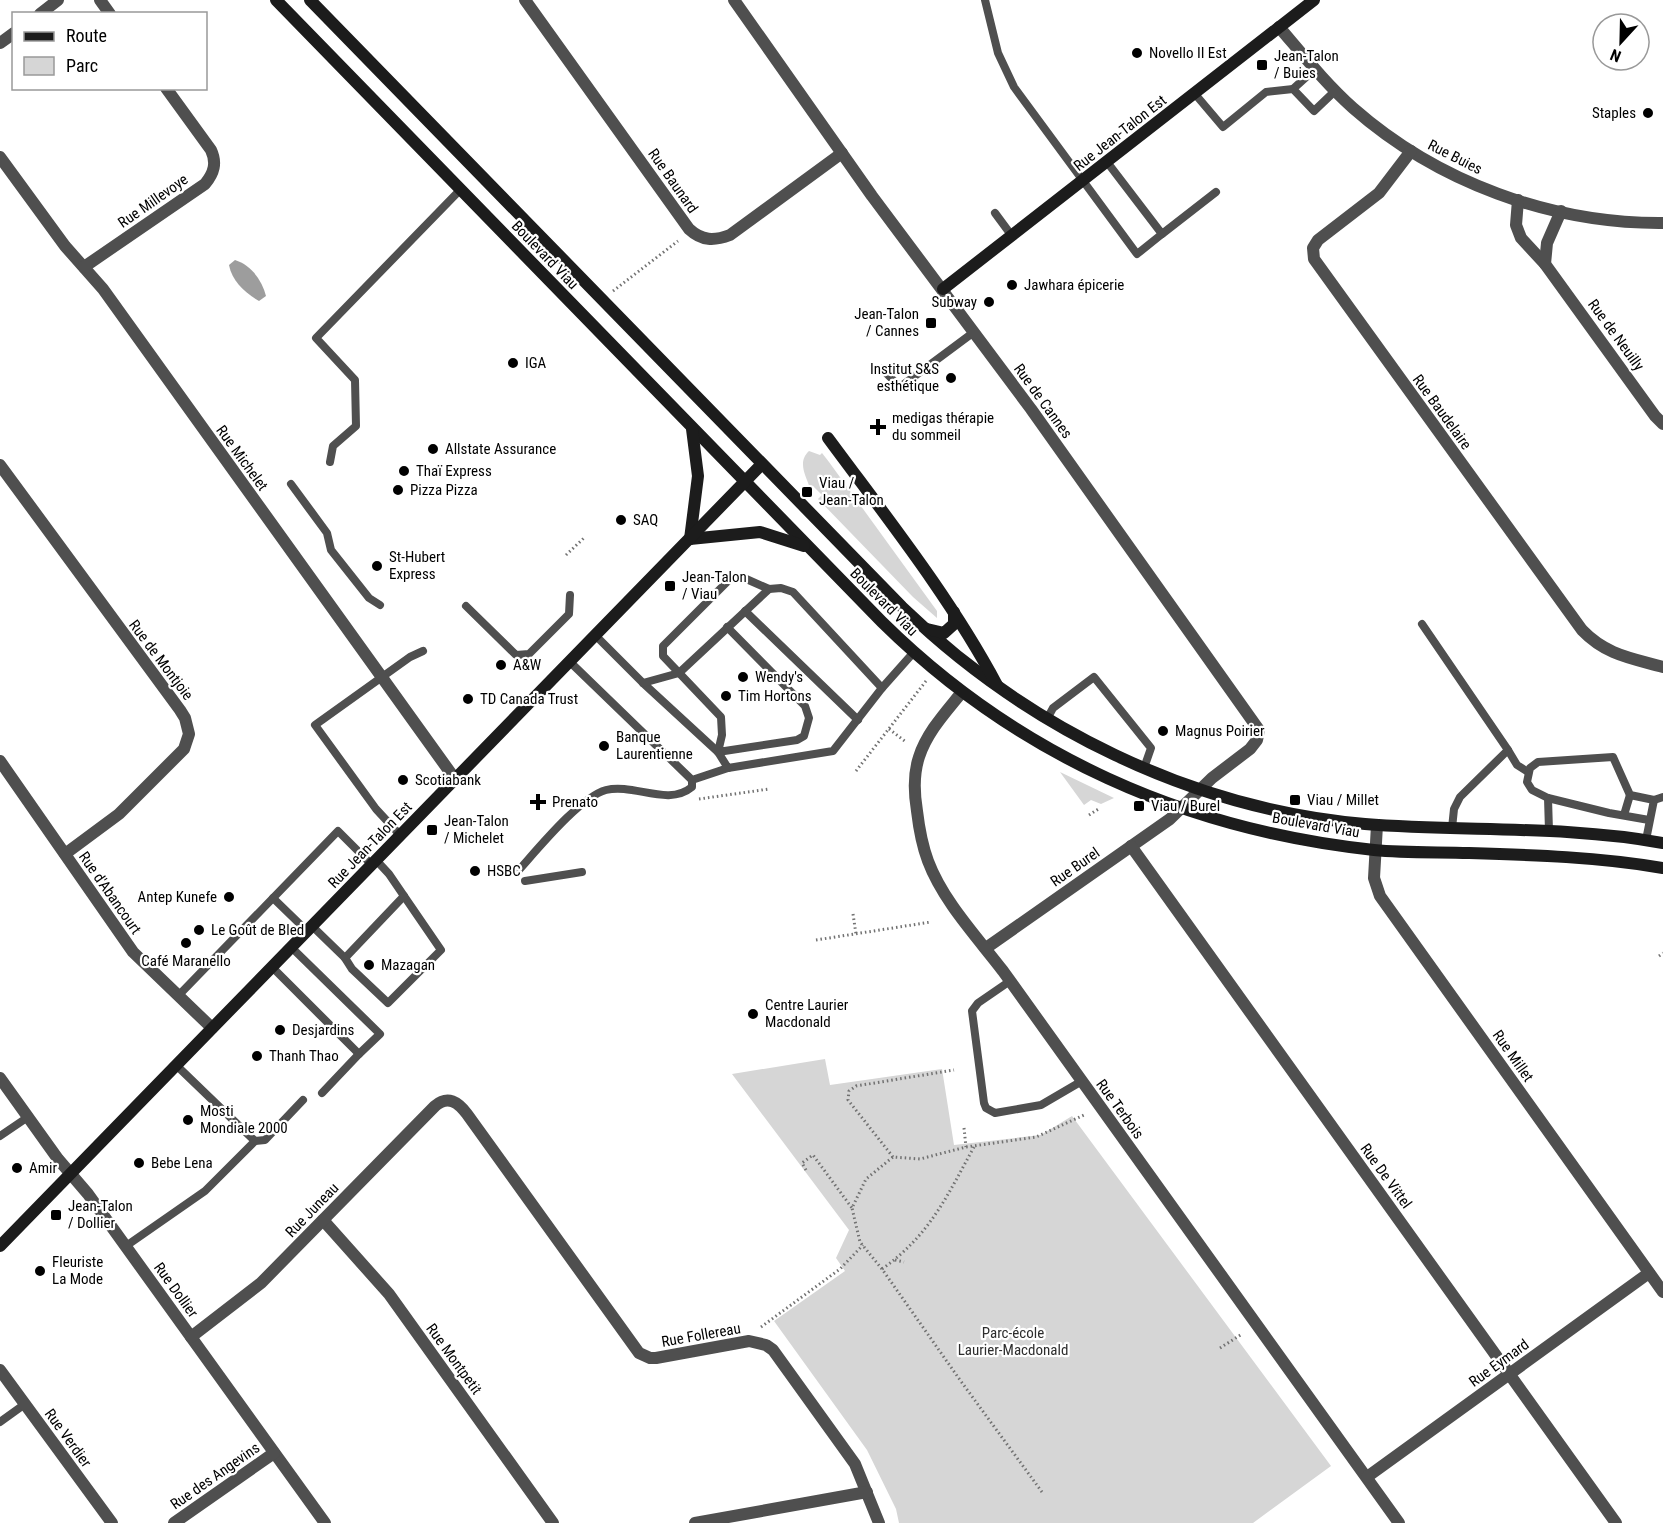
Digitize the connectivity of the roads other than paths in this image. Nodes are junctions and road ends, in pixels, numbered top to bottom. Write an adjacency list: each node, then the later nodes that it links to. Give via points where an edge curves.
1 (58, 0): 8 (street)
2 (276, 0): 20 (main road, Boulevard Viau)
3 (310, 0): 37 (main road, Boulevard Viau)
4 (525, 0): 16 (street, Rue Baunard, via 696,236 718,240 730,235)
5 (734, 0): 16 (street, Rue de Cannes)
6 (986, 0): 19 (lane, via 998,53 1014,87)
7 (1314, 0): 9 (main road, Rue Jean-Talon Est)
8 (43, 12)
9 (1279, 27): 10 (street, Rue Buies); 14 (main road, Rue Jean-Talon Est)
10 (1315, 69): 11 (lane); 13 (street, Rue Buies)
11 (1293, 89): 13 (lane, via 1314,111); 14 (lane, via 1266,92 1223,127)
12 (167, 90): 29 (street, Rue Millevoye, via 211,150 215,159 211,177)
13 (1335, 91): 15 (street, Rue Buies)
14 (1195, 94): 18 (main road, Rue Jean-Talon Est)
15 (1411, 151): 22 (street, Rue Buies, via 1458,178); 56 (street, Rue Baudelaire, via 1379,193 1318,240 1313,248 1314,259 1582,630 1609,652)
16 (842, 153): 30 (street, Rue de Cannes)
17 (0, 157): 29 (street, Rue Michelet)
18 (1107, 162): 19 (main road, Rue Jean-Talon Est); 26 (lane)
19 (1082, 182): 26 (lane, via 1137,254); 27 (main road, Rue Jean-Talon Est)
20 (461, 189): 34 (main road, Boulevard Viau); 36 (lane, via 316,338 355,380 356,426 333,446)
21 (1216, 192): 26 (lane)
22 (1518, 200): 23 (street, Rue Buies); 28 (street, Rue de Neuilly, via 1518,231)
23 (1561, 211): 25 (street, Rue Buies, via 1597,219); 28 (street, via 1547,243)
24 (995, 213): 27 (lane)
25 (1663, 223)
26 (1162, 234)
27 (1012, 236): 30 (main road, Rue Jean-Talon Est)
28 (1545, 264): 33 (street, Rue de Neuilly)
29 (84, 267): 58 (street, Rue Michelet)
30 (943, 289): 31 (street, Rue de Cannes)
31 (974, 333): 32 (lane, via 900,387); 73 (street, Rue de Cannes, via 1258,727 1254,744)
32 (882, 369)
33 (1663, 424)
34 (692, 429): 39 (main road, Boulevard Viau); 41 (main road, via 698,476)
35 (828, 438): 48 (main road, Boulevard Viau)
36 (330, 462)
37 (762, 464): 39 (main road, Rue Jean-Talon Est); 51 (main road, Boulevard Viau)
38 (0, 465): 89 (street, Rue de Montjoie, via 188,726 188,741 177,756 119,814)
39 (744, 483): 41 (main road, Rue Jean-Talon Est); 42 (main road, Boulevard Viau)
40 (291, 484): 45 (lane, via 327,533 331,550 369,598)
41 (690, 539): 42 (main road, via 760,532); 52 (main road, Rue Jean-Talon Est)
42 (808, 547): 54 (main road, Boulevard Viau)
43 (769, 589): 47 (lane); 57 (lane, via 732,577 663,646 663,656); 60 (lane, via 792,592)
44 (570, 595): 46 (lane, via 569,614 529,654 516,655)
45 (381, 605)
46 (466, 606)
47 (745, 611): 50 (lane); 63 (lane)
48 (954, 612): 51 (main road, via 954,624 944,633); 61 (main road, Boulevard Viau)
49 (1422, 624): 65 (lane)
50 (727, 627): 57 (lane); 66 (lane, via 805,706 808,718 804,736 797,740)
51 (925, 628): 61 (main road, Boulevard Viau)
52 (596, 636): 55 (main road, Rue Jean-Talon Est); 59 (lane)
53 (423, 651): 58 (lane)
54 (914, 652): 60 (lane); 62 (main road, Boulevard Viau)
55 (570, 662): 71 (main road, Rue Jean-Talon Est); 72 (lane)
56 (1663, 667)
57 (679, 673): 59 (lane); 66 (lane, via 721,717)
58 (382, 677): 71 (street, Rue Michelet); 84 (lane, via 315,725 376,809)
59 (643, 683): 66 (lane)
60 (882, 688): 63 (lane)
61 (999, 688): 64 (main road, Boulevard Viau)
62 (962, 692): 78 (main road, Boulevard Viau, via 1023,734 1078,765); 99 (street, Rue Terbois, via 925,742 916,771 915,795 930,866 948,898)
63 (858, 720): 68 (lane, via 833,751)
64 (1047, 720): 69 (main road, Boulevard Viau); 69 (lane, via 1053,708 1094,677 1151,748)
65 (1508, 750): 70 (lane, via 1517,765); 82 (lane, via 1460,797)
66 (718, 752): 68 (lane)
67 (0, 761): 89 (street, Rue d'Abancourt)
68 (728, 768): 72 (lane)
69 (1144, 768): 73 (main road, Boulevard Viau)
70 (1528, 772): 74 (lane, via 1543,760 1613,757); 76 (lane, via 1527,782 1532,790)
71 (455, 779): 84 (main road, Rue Jean-Talon Est)
72 (692, 780): 92 (lane, via 692,787 683,794 627,788 592,796)
73 (1201, 789): 78 (street, Rue de Cannes); 81 (main road, Boulevard Viau, via 1287,812)
74 (1630, 795): 77 (lane); 79 (lane)
75 (1663, 797): 77 (lane)
76 (1548, 798): 79 (lane); 83 (lane)
77 (1654, 800): 80 (lane)
78 (1181, 808): 87 (street, Rue Burel); 88 (main road, Boulevard Viau, via 1274,834)
79 (1624, 815): 80 (lane)
80 (1649, 820): 85 (lane)
81 (1377, 825): 82 (main road, Boulevard Viau); 88 (street, Rue Millet)
82 (1452, 828): 83 (main road, Boulevard Viau)
83 (1549, 831): 85 (main road, Boulevard Viau)
84 (400, 835): 90 (main road, Rue Jean-Talon Est)
85 (1646, 840): 86 (main road, Boulevard Viau)
86 (1663, 843)
87 (1131, 846): 99 (street, Rue Burel); 123 (street, Rue De Vittel)
88 (1375, 850): 91 (main road, Boulevard Viau, via 1597,858); 119 (street, Rue Millet, via 1375,885 1380,896)
89 (65, 854): 103 (street, Rue d'Abancourt, via 133,951)
90 (374, 863): 95 (lane, via 389,874); 96 (lane, via 338,831); 97 (main road, Rue Jean-Talon Est)
91 (1663, 868)
92 (518, 871)
93 (582, 872): 94 (lane)
94 (525, 881)
95 (404, 896): 100 (lane); 100 (lane, via 441,950 388,1003)
96 (273, 898): 97 (lane); 103 (lane)
97 (309, 929): 98 (main road, Rue Jean-Talon Est); 100 (lane)
98 (291, 947): 101 (main road, Rue Jean-Talon Est); 105 (lane, via 380,1034)
99 (986, 948): 102 (street, Rue Terbois)
100 (345, 958)
101 (272, 967): 104 (main road, Rue Jean-Talon Est); 105 (lane)
102 (1010, 981): 108 (street, Rue Terbois); 108 (lane, via 972,1011 986,1108 995,1113 1041,1105)
103 (178, 996): 104 (street, Rue d'Abancourt)
104 (212, 1028): 106 (main road, Rue Jean-Talon Est)
105 (360, 1054): 109 (lane)
106 (176, 1065): 114 (lane); 115 (main road, Rue Jean-Talon Est)
107 (0, 1078): 112 (street, Rue Dollier)
108 (1082, 1081): 127 (street, Rue Terbois)
109 (322, 1093)
110 (303, 1100): 114 (lane, via 265,1140)
111 (448, 1100): 116 (street, Rue Juneau, via 435,1106); 128 (street, Rue Follereau, via 467,1114 639,1353 656,1358 749,1341 766,1345 855,1464)
112 (28, 1117): 113 (lane); 115 (street, Rue Dollier)
113 (0, 1136)
114 (255, 1141): 118 (lane, via 205,1191)
115 (70, 1174): 117 (main road, Rue Jean-Talon Est); 118 (street, Rue Dollier)
116 (323, 1220): 121 (street, Rue Juneau, via 261,1283); 132 (street, Rue Montpetit, via 389,1294)
117 (0, 1246)
118 (126, 1246): 121 (street, Rue Dollier)
119 (1649, 1273): 120 (street, Rue Millet); 123 (street, Rue Eymard)
120 (1663, 1292)
121 (191, 1337): 126 (street, Rue Dollier)
122 (0, 1370): 124 (street, Rue Verdier)
123 (1509, 1374): 127 (street, Rue Eymard); 136 (street, Rue De Vittel)
124 (25, 1404): 125 (lane); 129 (street, Rue Verdier)
125 (0, 1422)
126 (274, 1453): 130 (street, Rue des Angevins); 131 (street, Rue Dollier)
127 (1367, 1477): 135 (street, Rue Terbois)
128 (867, 1492): 133 (street); 134 (street, Rue Follereau)
129 (112, 1523)
130 (174, 1523)
131 (325, 1523)
132 (553, 1523)
133 (695, 1523)
134 (879, 1523)
135 (1399, 1523)
136 (1616, 1523)

